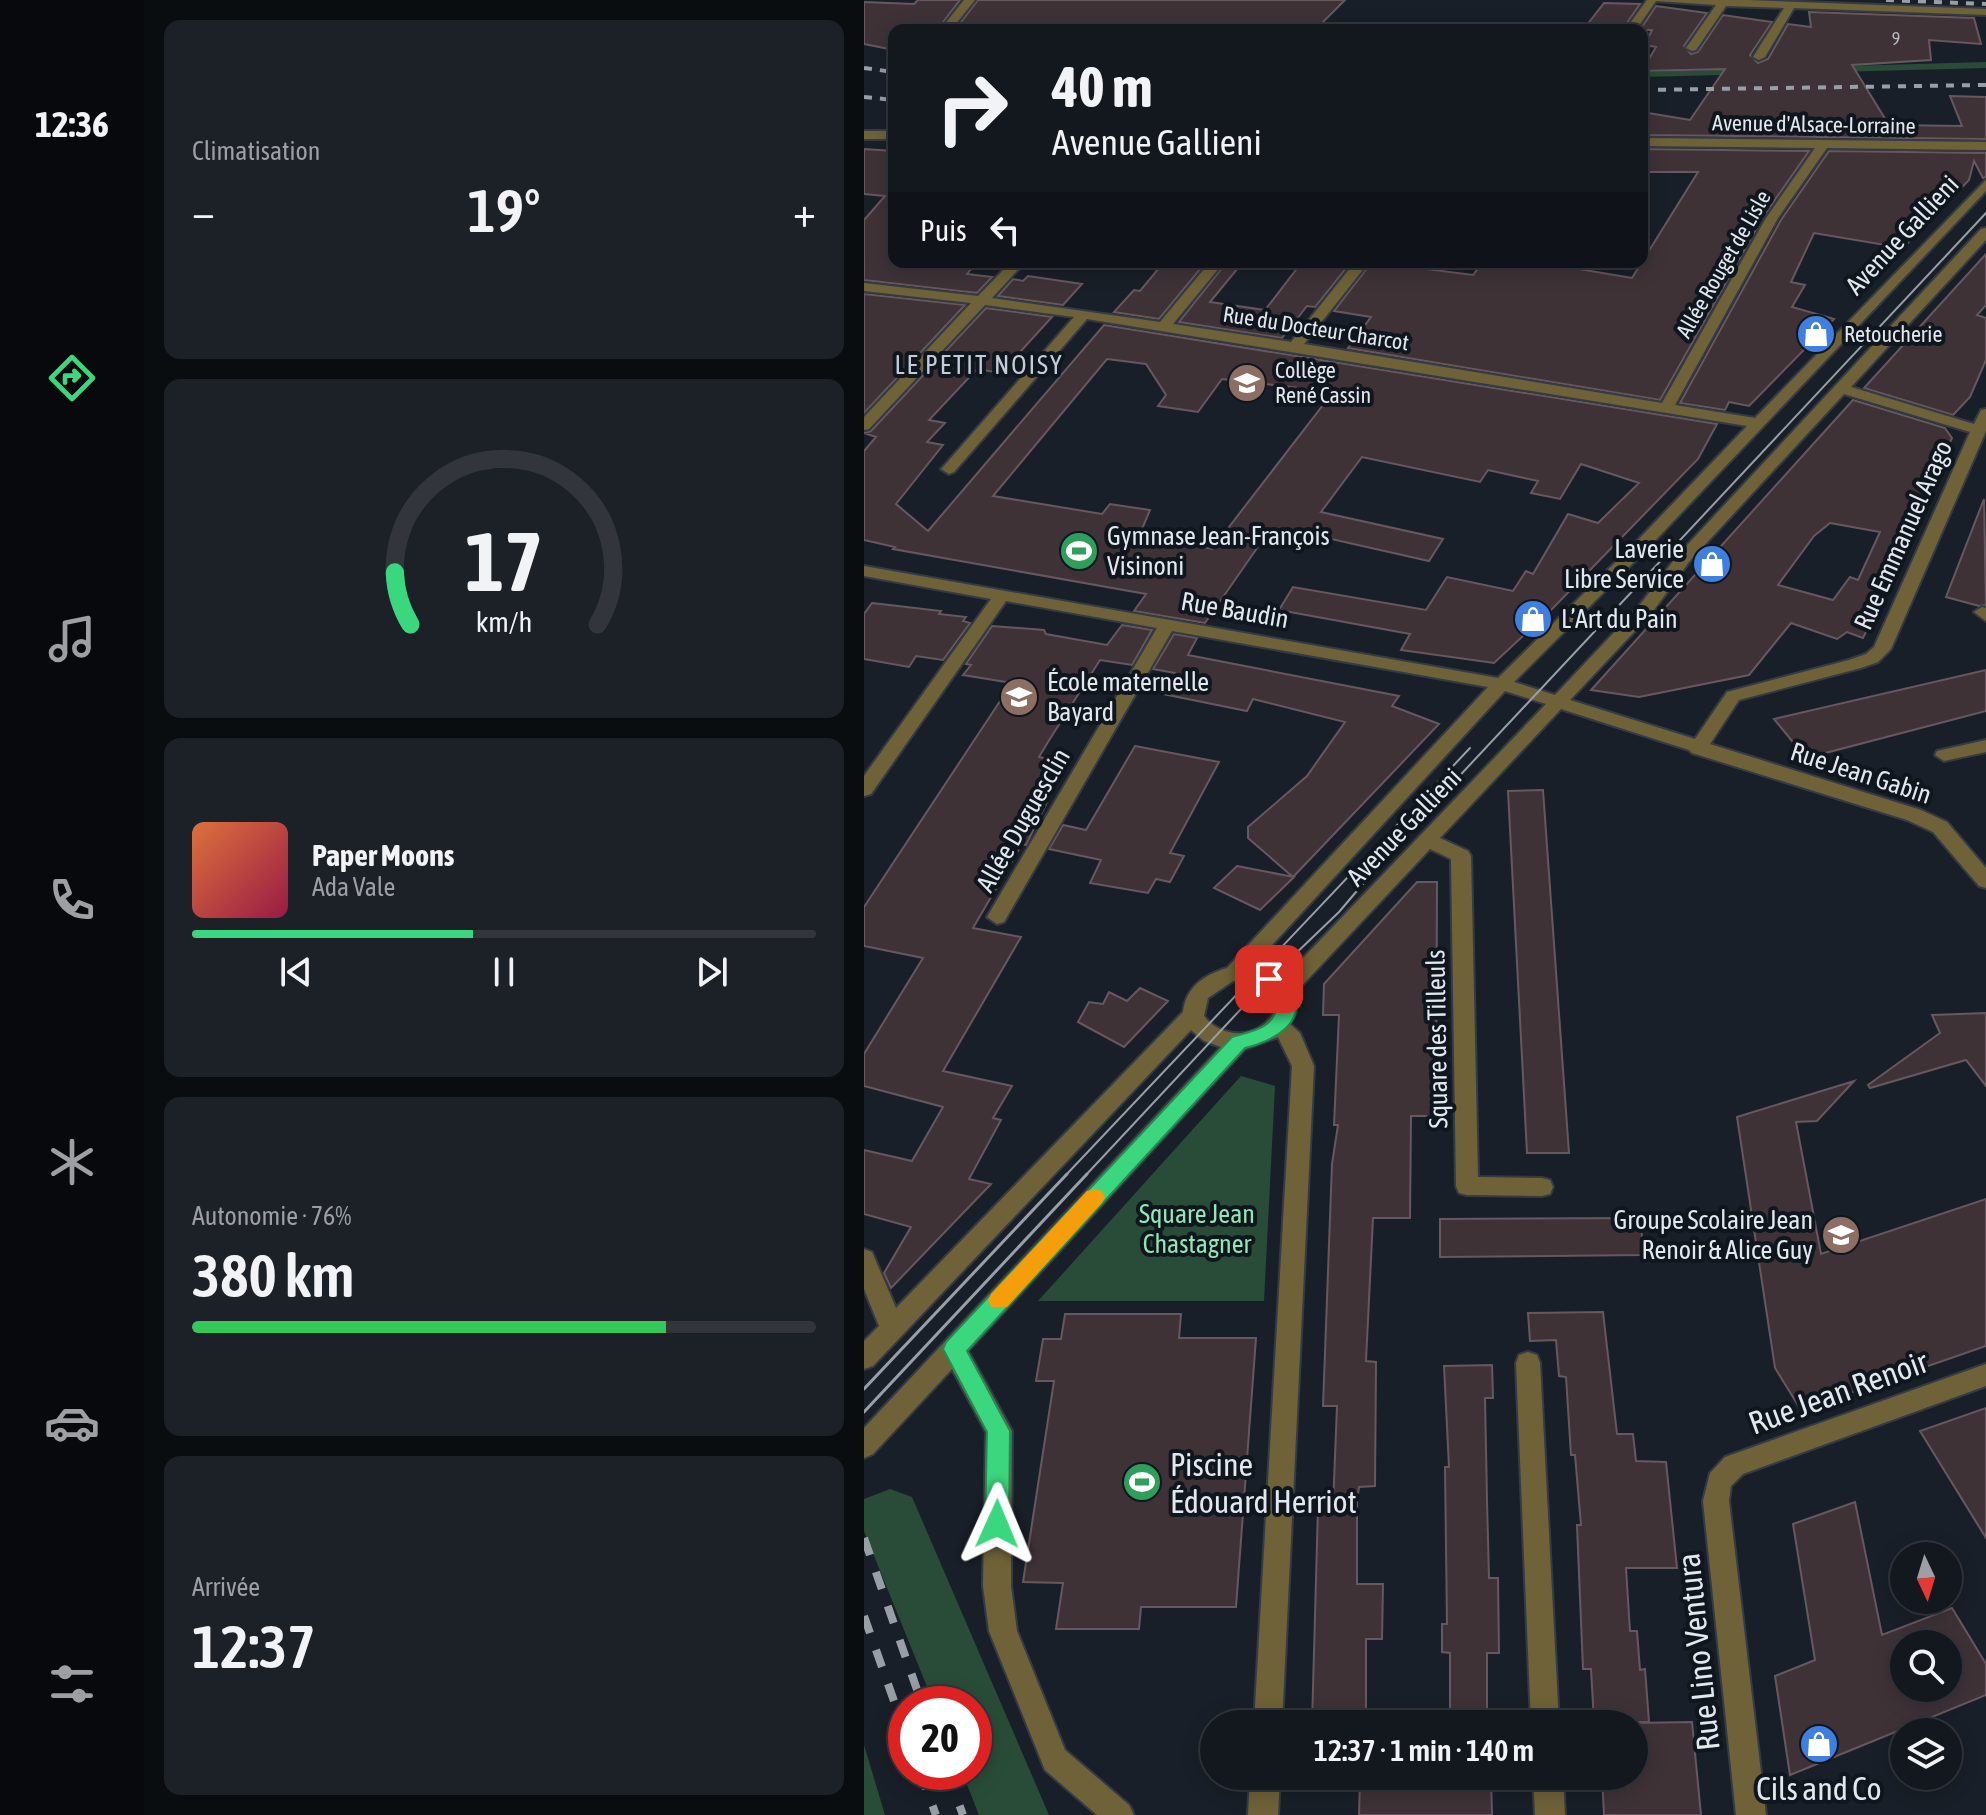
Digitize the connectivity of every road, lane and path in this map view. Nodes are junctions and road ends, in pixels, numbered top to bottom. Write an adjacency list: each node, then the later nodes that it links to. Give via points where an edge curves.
1 (970, 0): 7 (street)
2 (1652, 0): 8 (street)
3 (1661, 0): 4 (street)
4 (1723, 2): 5 (street); 9 (street)
5 (1791, 5): 6 (street); 10 (street)
6 (1986, 12)
7 (950, 24)
8 (1634, 24)
9 (1692, 48)
10 (1759, 57)
11 (864, 135): 12 (street)
12 (888, 135)
13 (1648, 142): 14 (street, Avenue d'Alsace-Lorraine)
14 (1824, 144): 15 (street, Avenue d'Alsace-Lorraine); 27 (street, Allée Rouget de Lisle, via 1772,218)
15 (1986, 146)
16 (1986, 184): 29 (street, Avenue Gallieni)
17 (1986, 232): 26 (street, Avenue Gallieni)
18 (1012, 268): 22 (street)
19 (1212, 268): 24 (street)
20 (1357, 268): 25 (street)
21 (864, 287): 22 (street, Rue du Docteur Charcot)
22 (980, 299): 23 (street, Rue du Docteur Charcot); 30 (street)
23 (1084, 314): 24 (street, Rue du Docteur Charcot); 32 (street)
24 (1164, 326): 25 (street, Rue du Docteur Charcot)
25 (1295, 346): 27 (street, Rue du Docteur Charcot)
26 (1840, 388): 31 (street); 37 (street, Avenue Gallieni)
27 (1666, 409): 29 (street, Rue du Docteur Charcot)
28 (1986, 413): 31 (street, Rue Emmanuel Arago)
29 (1759, 423): 36 (street, Avenue Gallieni)
30 (864, 426)
31 (1979, 430): 39 (street, Rue Emmanuel Arago, via 1882,649 1855,664 1733,696)
32 (949, 469)
33 (864, 571): 34 (street, Rue Baudin)
34 (1001, 596): 35 (street, Rue Baudin); 41 (street)
35 (1167, 625): 36 (street, Rue Baudin); 44 (street, Allée Duguesclin)
36 (1502, 684): 37 (street, Rue Baudin); 45 (street, Avenue Gallieni)
37 (1557, 703): 39 (street); 42 (street, Avenue Gallieni)
38 (1986, 746): 40 (street)
39 (1698, 749): 43 (street, Rue Jean Gabin, via 1914,815 1940,827)
40 (1944, 755)
41 (864, 790)
42 (1426, 839): 46 (street, Avenue Gallieni); 50 (street, Square des Tilleuls, via 1461,856 1467,1186)
43 (1986, 881)
44 (997, 917)
45 (1234, 973): 46 (street, via 1257,974); 47 (street, Avenue Gallieni, via 1203,989)
46 (1283, 992): 48 (street, via 1286,1010)
47 (1193, 1015): 49 (street, via 1203,1031); 52 (street, Avenue Gallieni)
48 (1279, 1025): 49 (street, via 1262,1037); 59 (street, via 1292,1039 1303,1066)
49 (1239, 1042): 53 (street)
50 (1542, 1187)
51 (864, 1259): 52 (street)
52 (892, 1329): 54 (street, Avenue Gallieni)
53 (954, 1349): 57 (street); 63 (street, via 999,1431 997,1586 1003,1631 1055,1760)
54 (864, 1358)
55 (1528, 1363): 60 (street)
56 (1986, 1375): 58 (street, Rue Jean Renoir, via 1734,1465)
57 (864, 1446)
58 (1719, 1481): 66 (street, Rue Lino Ventura, via 1716,1501)
59 (1269, 1710)
60 (1544, 1710)
61 (1264, 1790): 64 (street)
62 (1549, 1790): 65 (street)
63 (1119, 1815)
64 (1263, 1815)
65 (1550, 1815)
66 (1751, 1815)

